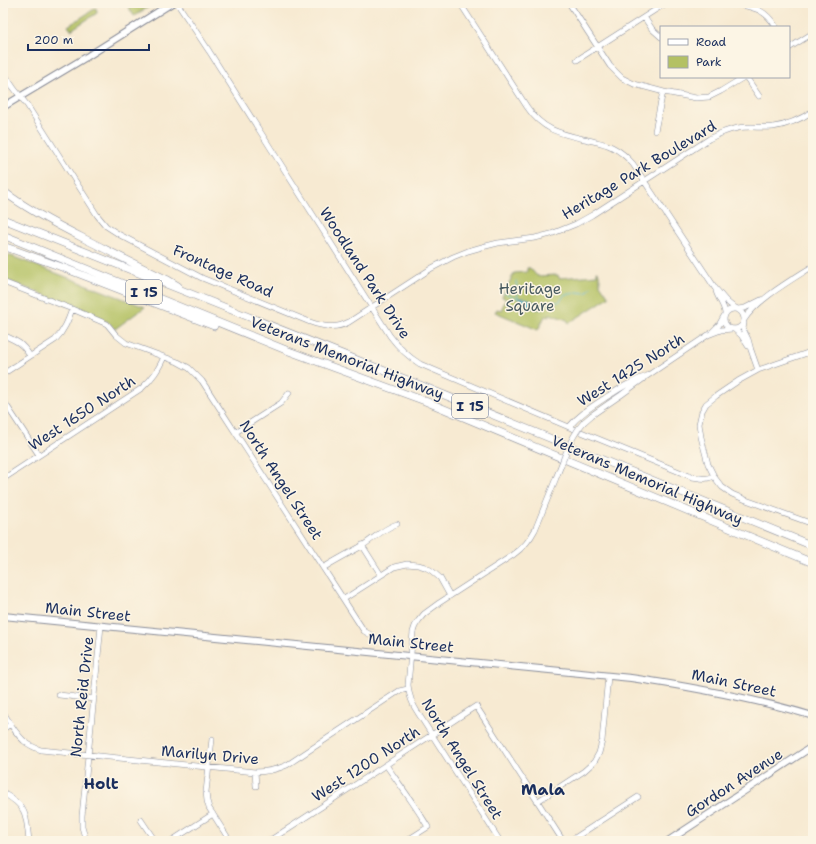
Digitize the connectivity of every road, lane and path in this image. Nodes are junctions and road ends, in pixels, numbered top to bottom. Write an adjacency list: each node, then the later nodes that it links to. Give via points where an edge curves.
1 (172, 3): 18 (main road)
2 (177, 3): 33 (street, Woodland Park Drive)
3 (460, 3): 23 (street, via 536,119 557,132 602,143 618,150 634,164)
4 (569, 3): 11 (street)
5 (666, 3): 7 (street)
6 (730, 3): 8 (street, via 752,7 764,13)
7 (644, 17): 10 (street); 11 (street)
8 (775, 26)
9 (813, 33): 12 (street)
10 (660, 36)
11 (598, 47): 13 (street); 17 (street, via 610,66 622,78)
12 (790, 47)
13 (578, 60)
14 (3, 72): 18 (street, Frontage Road)
15 (743, 78): 17 (street, via 709,97 696,98)
16 (746, 78): 19 (street)
17 (664, 92): 22 (street)
18 (20, 96): 20 (main road); 38 (street, Frontage Road, via 101,221 109,228 207,280 310,322)
19 (759, 96)
20 (3, 107)
21 (813, 111): 23 (street, Heritage Park Boulevard, via 784,125 738,128 719,134)
22 (655, 131)
23 (645, 181): 30 (street); 33 (street, Heritage Park Boulevard, via 592,215 551,234 498,243 453,257)
24 (3, 191): 31 (highway, via 36,213 168,280)
25 (3, 219): 31 (highway, Veterans Memorial Highway / I 15)
26 (3, 235): 42 (highway, Veterans Memorial Highway / I 15)
27 (3, 246): 42 (highway, via 272,348)
28 (813, 266): 32 (street)
29 (3, 282): 35 (street, North Angel Street)
30 (715, 288): 34 (street, via 728,304); 36 (street, via 724,308)
31 (188, 294): 60 (highway, Veterans Memorial Highway / I 15, via 420,385)
32 (764, 299): 34 (street, via 745,308); 37 (street)
33 (372, 307): 38 (street, Heritage Park Boulevard, via 347,323); 52 (street, Woodland Park Drive, via 390,336 410,358)
34 (737, 308): 36 (street, via 729,310); 37 (street, via 743,313)
35 (72, 309): 45 (street, via 61,334); 46 (street, North Angel Street, via 107,324 126,343)
36 (724, 315): 39 (street, via 725,323); 41 (street, West 1425 North)
37 (744, 321): 39 (street, via 740,327); 43 (street, via 743,328)
38 (331, 327)
39 (733, 329): 41 (street, West 1425 North, via 721,330); 43 (street, via 742,334)
40 (3, 335): 45 (street, via 20,343)
41 (708, 336): 49 (street, West 1425 North)
42 (286, 350): 61 (highway, Veterans Memorial Highway / I 15, via 425,402)
43 (751, 350): 47 (street)
44 (813, 351): 47 (street)
45 (30, 356): 48 (street)
46 (164, 357): 53 (street, North Angel Street, via 178,362 196,374); 54 (street, West 1650 North, via 151,380 142,388)
47 (758, 370): 55 (street, via 712,399 702,411 700,432 708,464)
48 (3, 374)
49 (647, 376): 52 (street, West 1425 North, via 628,383 588,409); 64 (street, bridge, via 578,428 536,528 525,544)
50 (289, 393): 53 (street, via 281,402)
51 (3, 400): 54 (street)
52 (569, 427): 55 (street, Woodland Park Drive, via 692,477 703,479)
53 (236, 432): 62 (street, North Angel Street)
54 (39, 455): 56 (street, West 1650 North)
55 (714, 476): 58 (street, via 719,484 737,497)
56 (3, 479)
57 (397, 524): 59 (street)
58 (813, 524)
59 (362, 545): 62 (street); 63 (street)
60 (813, 545)
61 (813, 564)
62 (323, 568): 65 (street, North Angel Street)
63 (382, 575): 64 (street, via 394,567 407,564 422,566 440,578); 65 (street)
64 (450, 596): 69 (street, via 424,614 416,623)
65 (344, 599): 68 (street, North Angel Street, via 364,631)
66 (3, 616): 67 (main road, Main Street)
67 (101, 626): 69 (main road, Main Street); 73 (street, North Reid Drive)
68 (371, 634)
69 (411, 656): 70 (main road, Main Street); 71 (street)
70 (608, 676): 75 (main road, Main Street, via 717,692 774,704); 88 (street, via 602,741 594,762)
71 (408, 689): 78 (street, North Angel Street, via 413,704); 84 (street, Marilyn Drive, via 399,691 287,765 277,770)
72 (59, 695): 73 (street)
73 (94, 698): 81 (street, North Reid Drive)
74 (3, 712): 76 (street, Marilyn Drive)
75 (813, 716)
76 (10, 724): 77 (street); 81 (street, Marilyn Drive, via 24,741 41,750)
77 (3, 728)
78 (432, 735): 82 (street, West 1200 North); 88 (street, West 1200 North, via 476,706); 98 (street, North Angel Street)
79 (212, 739): 83 (street)
80 (813, 746): 101 (main road, Gordon Avenue)
81 (88, 755): 83 (street, Marilyn Drive); 92 (street, North Reid Drive, via 82,816)
82 (386, 765): 96 (street, West 1200 North); 97 (street, via 428,826)
83 (209, 767): 84 (street, Marilyn Drive); 89 (street, via 206,792)
84 (256, 772): 85 (street)
85 (256, 786)
86 (3, 793): 91 (street, via 20,805 24,812)
87 (638, 797): 100 (street)
88 (538, 801): 99 (street)
89 (213, 814): 94 (street); 95 (street)
90 (141, 820): 93 (street)
91 (29, 841)
92 (86, 841)
93 (155, 841)
94 (171, 841)
95 (230, 841)
96 (269, 841)
97 (406, 841)
98 (500, 841)
99 (563, 841)
100 (570, 841)
101 (668, 841)

